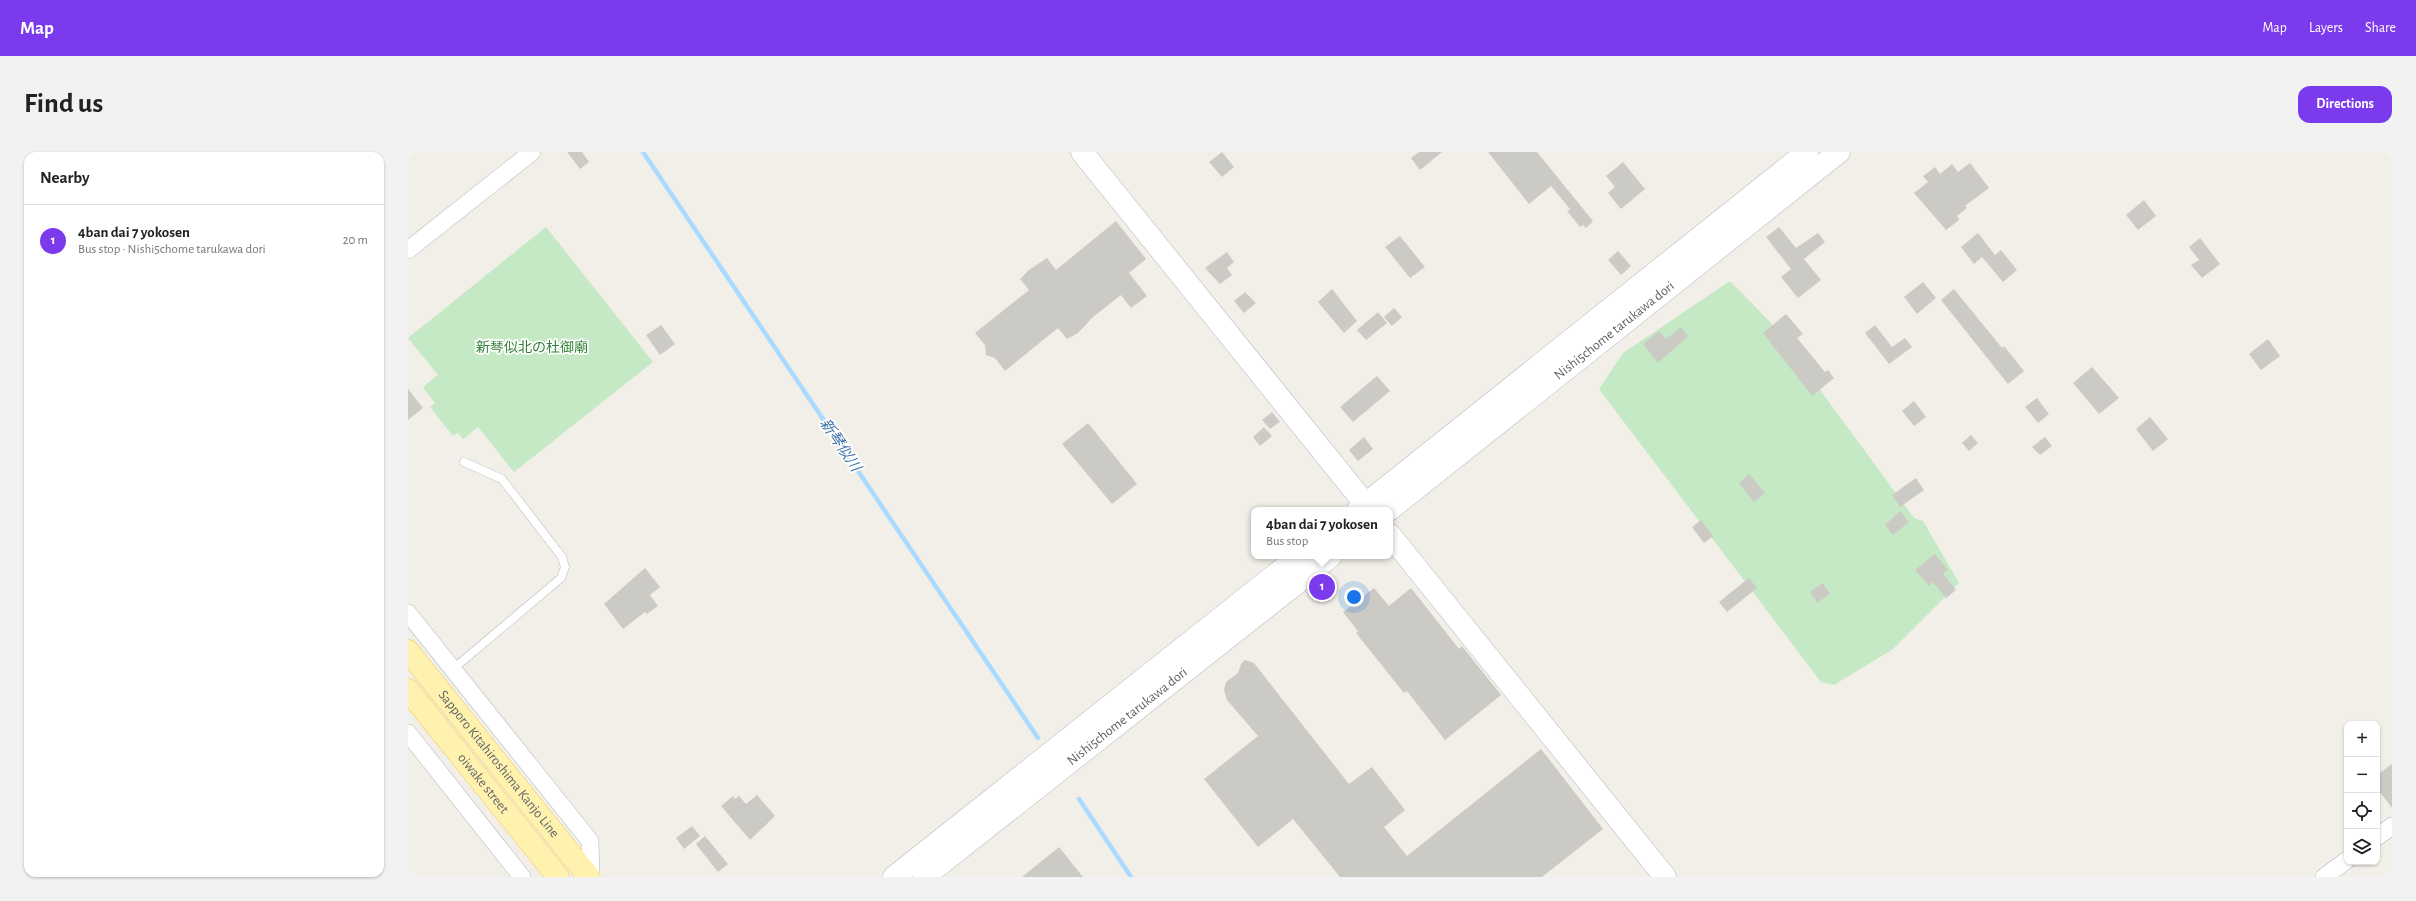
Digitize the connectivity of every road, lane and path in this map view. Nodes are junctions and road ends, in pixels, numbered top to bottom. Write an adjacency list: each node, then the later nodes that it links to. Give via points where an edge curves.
1 (532, 152): 5 (street)
2 (1082, 152): 7 (main road)
3 (1807, 152): 8 (main road, Nishi5chome tarukawa dori)
4 (1839, 152): 9 (main road, Nishi5chome tarukawa dori)
5 (408, 250)
6 (464, 462): 15 (lane, via 502,479 562,557 565,567 561,578)
7 (1364, 507)
8 (1366, 507)
9 (1393, 507)
10 (1393, 539): 26 (main road)
11 (1295, 559): 24 (main road, Nishi5chome tarukawa dori)
12 (1327, 559): 25 (main road, Nishi5chome tarukawa dori)
13 (408, 613): 15 (street)
14 (408, 652): 23 (main road, Sapporo Kitahiroshima Kanjo Line)
15 (453, 669): 23 (street, via 590,841)
16 (408, 690): 22 (main road, oiwake street)
17 (408, 732): 21 (street)
18 (2392, 826): 19 (street)
19 (2380, 835)
20 (2344, 862): 27 (street)
21 (522, 877)
22 (558, 877)
23 (590, 877)
24 (894, 877)
25 (924, 877)
26 (1665, 877)
27 (2324, 877)

